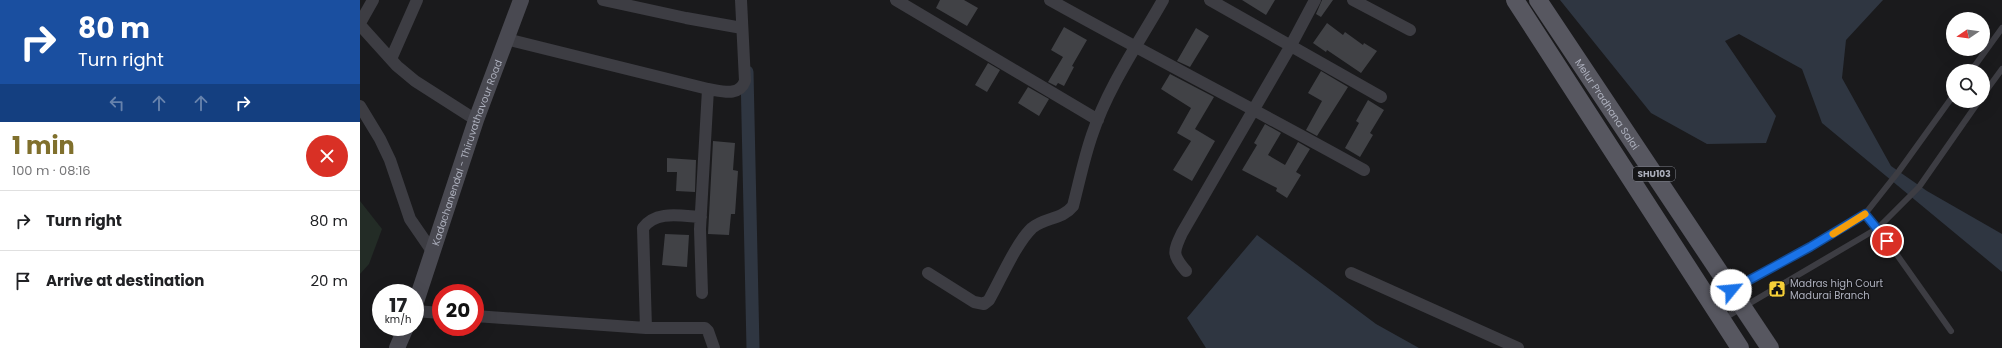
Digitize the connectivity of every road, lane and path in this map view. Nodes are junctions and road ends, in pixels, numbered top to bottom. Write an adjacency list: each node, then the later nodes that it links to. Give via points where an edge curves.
1 (373, 0): 14 (street)
2 (417, 0): 21 (street)
3 (603, 0): 15 (street)
4 (740, 0): 15 (street)
5 (896, 0): 32 (street)
6 (1050, 0): 20 (street)
7 (1163, 0): 20 (street)
8 (1210, 0): 19 (street)
9 (1315, 0): 19 (street)
10 (1353, 0): 17 (street)
11 (1515, 0): 44 (main road, Melur Pradhana Salai / SHU103)
12 (1538, 0): 42 (main road, Melur Pradhana Salai / SHU103)
13 (519, 1): 18 (main road, Kadachanendal - Thiruvathavour Road)
14 (360, 24): 21 (street)
15 (742, 28): 25 (street, via 745,81 743,86 734,92)
16 (2002, 28): 22 (lane)
17 (1410, 30)
18 (506, 39): 25 (street); 31 (main road, Kadachanendal - Thiruvathavour Road)
19 (1290, 47): 26 (street); 30 (street)
20 (1136, 48): 30 (street); 32 (street, via 1116,80)
21 (391, 59): 31 (street, via 415,81)
22 (1976, 64)
23 (2002, 69): 24 (lane)
24 (1990, 85)
25 (708, 89): 35 (street)
26 (1381, 97)
27 (360, 106): 37 (street, via 390,160 410,219)
28 (1946, 106): 34 (lane, via 1899,172)
29 (1974, 108): 36 (lane, via 1919,187)
30 (1254, 109): 33 (street); 38 (street, via 1175,247 1174,254)
31 (476, 120): 37 (main road, Kadachanendal - Thiruvathavour Road)
32 (1098, 120): 40 (street, via 1091,136 1073,206 1067,213 1044,222 1028,233 989,300 984,304 974,302)
33 (1364, 170)
34 (1865, 214): 36 (lane); 42 (lane)
35 (701, 217): 43 (street); 48 (street, via 664,216 648,222 643,228)
36 (1878, 228): 45 (lane); 49 (lane)
37 (432, 251): 41 (main road, Kadachanendal - Thiruvathavour Road)
38 (1186, 271)
39 (1351, 272): 53 (street)
40 (928, 273)
41 (422, 284)
42 (1731, 290): 44 (lane); 45 (main road, Melur Pradhana Salai / SHU103)
43 (702, 293)
44 (1711, 303): 47 (main road, Melur Pradhana Salai / SHU103)
45 (1742, 307): 47 (lane); 55 (main road, Melur Pradhana Salai / SHU103)
46 (484, 317): 48 (street)
47 (1722, 320): 54 (main road, Melur Pradhana Salai / SHU103)
48 (646, 328): 52 (street, via 705,328)
49 (1951, 331)
50 (402, 336): 51 (main road)
51 (397, 348)
52 (714, 348)
53 (1518, 348)
54 (1740, 348)
55 (1770, 348)

